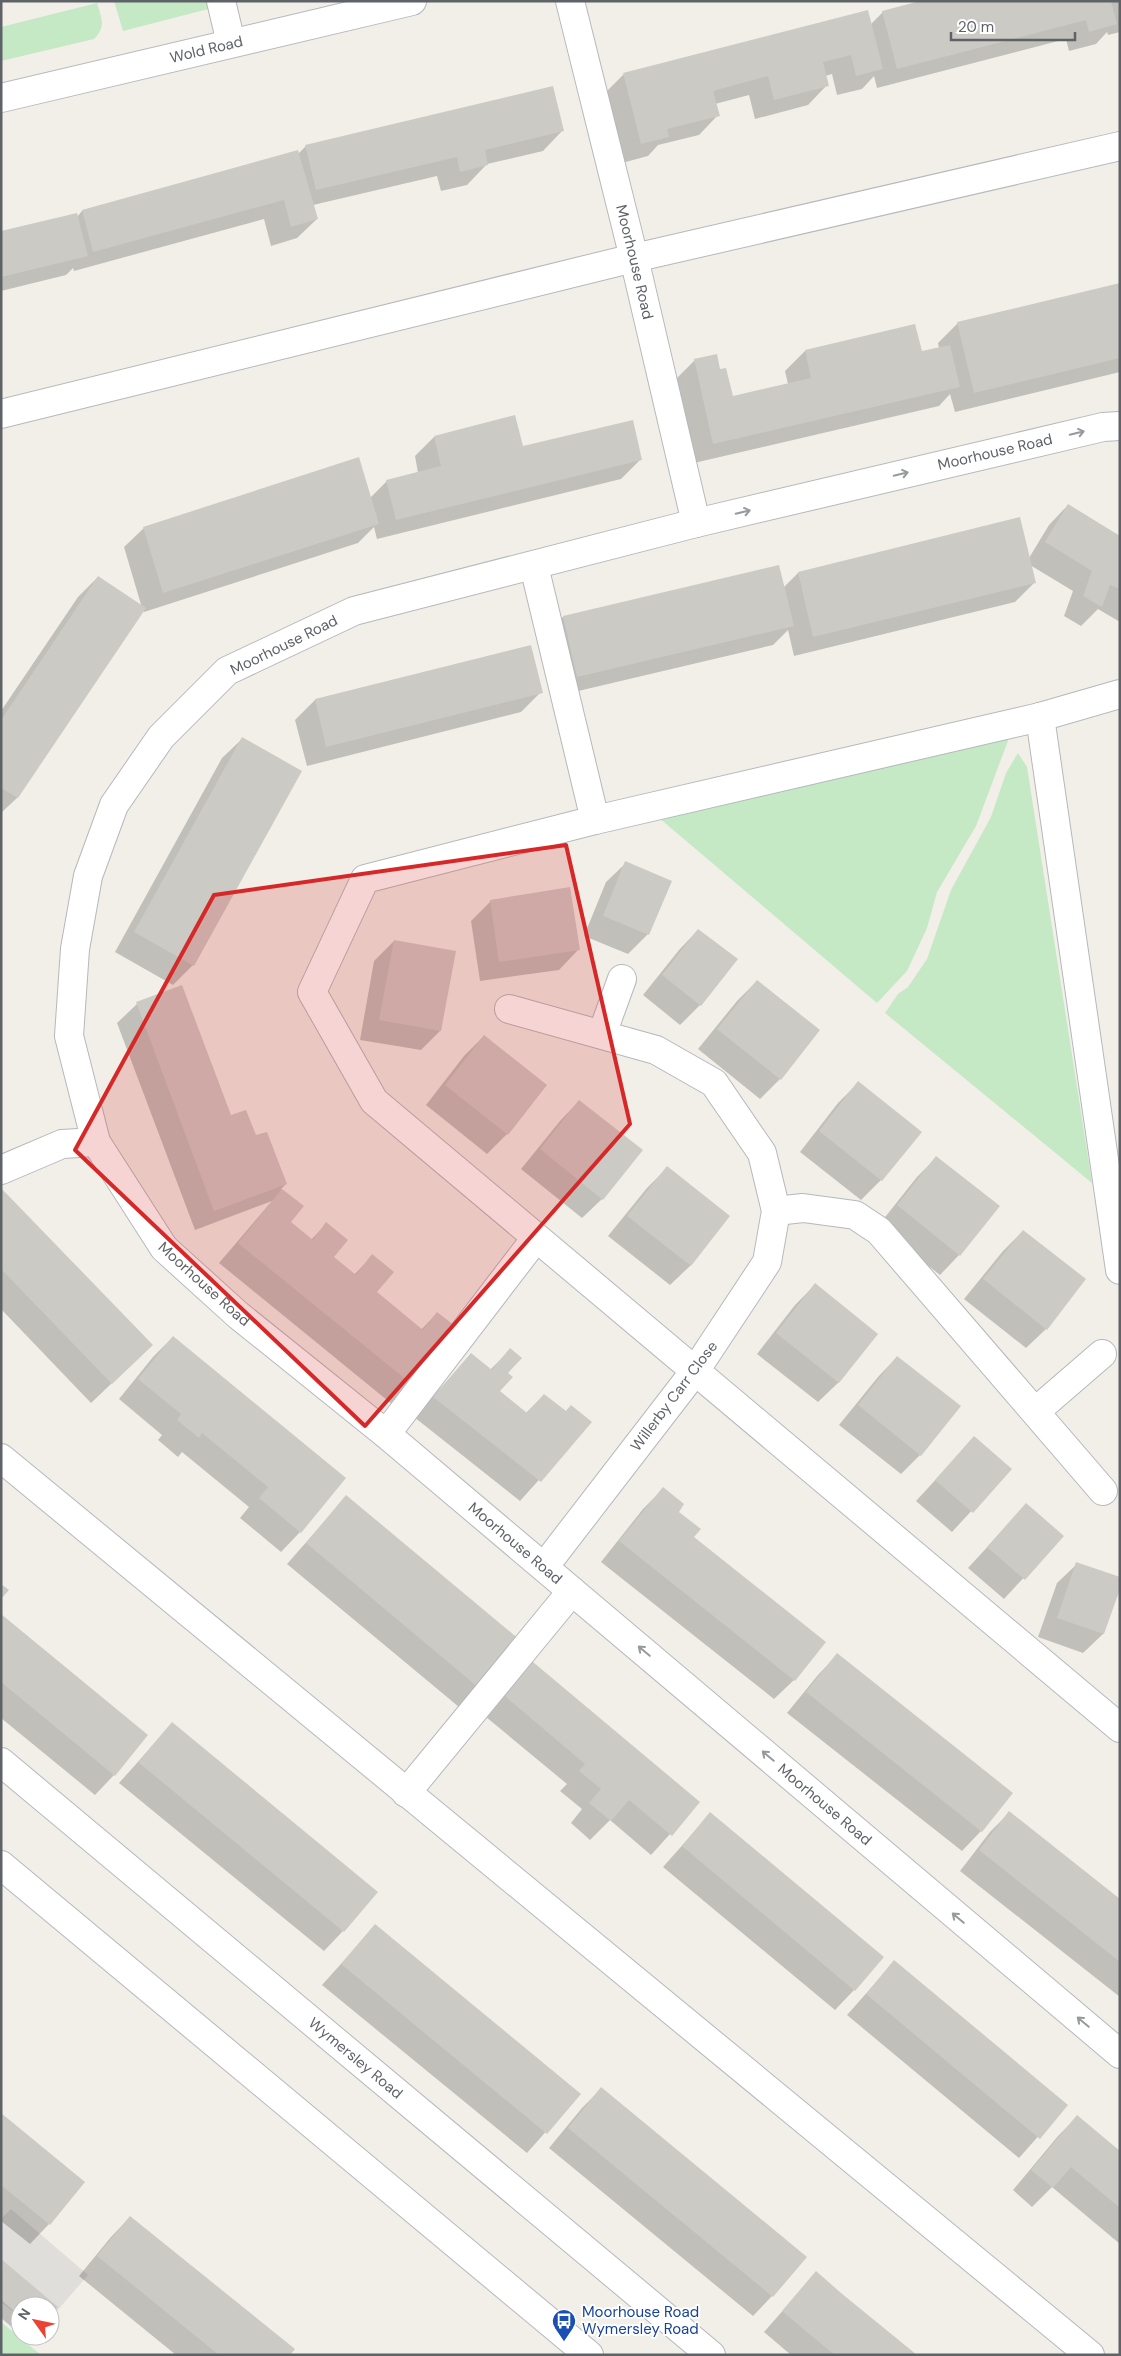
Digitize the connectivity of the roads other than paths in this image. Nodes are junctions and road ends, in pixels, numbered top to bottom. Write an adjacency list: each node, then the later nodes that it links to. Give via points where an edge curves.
1 (221, 1): 4 (street)
2 (412, 1): 4 (street, Wold Road)
3 (570, 1): 7 (street, Moorhouse Road)
4 (231, 43): 5 (street, Wold Road)
5 (1, 98)
6 (1120, 146): 7 (street)
7 (634, 258): 8 (street); 10 (street, Moorhouse Road)
8 (1, 414)
9 (1120, 426): 10 (street, Moorhouse Road, one-way to 9, via 1103,427)
10 (696, 523): 11 (street, Moorhouse Road)
11 (534, 566): 14 (street); 18 (street, Moorhouse Road, via 354,611 228,671 161,737 114,805 88,876 75,949 69,1036)
12 (1120, 694): 13 (street)
13 (1040, 717): 14 (street); 19 (street)
14 (595, 820): 22 (street, via 365,879 312,992 374,1102)
15 (622, 979): 17 (street)
16 (509, 1009): 17 (street, Willerby Carr Close)
17 (602, 1034): 21 (street, Willerby Carr Close, via 656,1050 714,1083 762,1153)
18 (96, 1142): 20 (street, via 62,1144); 27 (street, Moorhouse Road, via 164,1248 238,1315)
19 (1112, 1163): 23 (street)
20 (1, 1170)
21 (776, 1211): 25 (street, Willerby Carr Close, via 767,1262); 26 (street, via 803,1208 855,1215 879,1231)
22 (536, 1238): 25 (street); 27 (street)
23 (1120, 1270)
24 (1102, 1354): 26 (street)
25 (695, 1371): 30 (street, Willerby Carr Close); 32 (street)
26 (1036, 1411): 29 (street)
27 (386, 1434): 30 (street, Moorhouse Road)
28 (1, 1458): 34 (street)
29 (1104, 1491)
30 (544, 1567): 31 (street, Moorhouse Road)
31 (572, 1591): 34 (street); 36 (street, Moorhouse Road, one-way to 31)
32 (1120, 1728)
33 (1, 1762): 38 (street, Wymersley Road)
34 (406, 1793): 39 (street)
35 (1, 1865): 37 (street)
36 (1120, 2054)
37 (589, 2355)
38 (711, 2355)
39 (1090, 2355)

